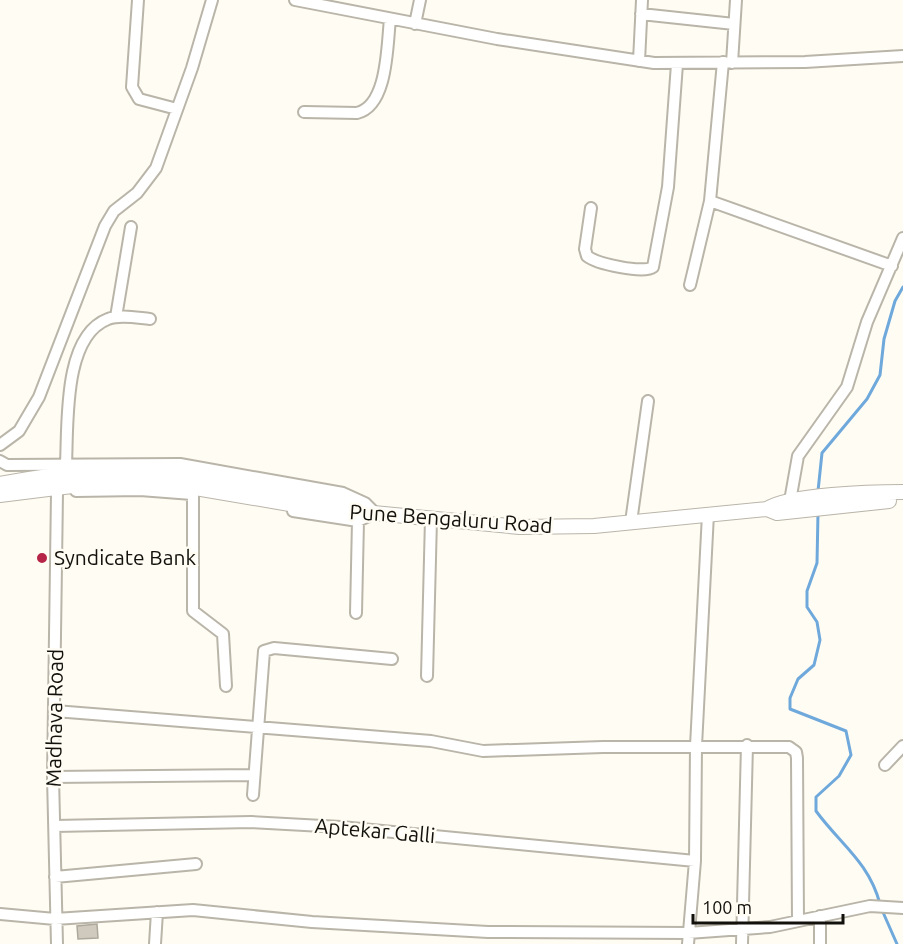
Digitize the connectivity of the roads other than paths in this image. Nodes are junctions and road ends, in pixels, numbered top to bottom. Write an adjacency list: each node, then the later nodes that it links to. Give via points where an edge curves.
1 (138, 0): 16 (street, via 134,94 139,99)
2 (212, 0): 16 (street)
3 (296, 0): 7 (street)
4 (420, 0): 10 (street)
5 (642, 0): 8 (street)
6 (736, 0): 11 (street)
7 (312, 2): 9 (street)
8 (641, 14): 11 (street); 13 (street)
9 (390, 19): 10 (street); 17 (street, via 383,78 373,103 357,113)
10 (415, 24): 13 (street)
11 (734, 24): 14 (street)
12 (903, 56): 14 (street)
13 (639, 60): 15 (street)
14 (727, 63): 15 (street); 18 (street)
15 (677, 64): 19 (street, via 668,187 653,267 645,270 598,262 587,256)
16 (177, 109): 27 (street, via 156,168 137,193 114,211 105,226 30,414 19,430)
17 (304, 112)
18 (710, 201): 22 (street); 23 (street)
19 (591, 208)
20 (131, 226): 24 (street)
21 (903, 238): 22 (street)
22 (892, 266): 35 (street, via 870,313 847,387 798,456)
23 (690, 285)
24 (116, 317): 25 (street); 29 (street, via 99,324 78,350)
25 (150, 319)
26 (648, 401): 44 (street)
27 (0, 445)
28 (0, 461): 29 (street, via 7,465)
29 (66, 464): 42 (street, via 180,464 212,469 343,494 365,503)
30 (0, 484): 42 (main road, via 51,476 131,472 202,476 356,505)
31 (903, 492): 38 (main road, Pune Bengaluru Road)
32 (57, 493): 33 (street, via 140,490); 37 (street); 49 (street, Madhava Road)
33 (193, 494): 42 (street); 48 (street, via 193,611 223,634)
34 (0, 495): 42 (main road, Pune Bengaluru Road, via 91,483 149,483 209,489)
35 (790, 501): 39 (main road, Pune Bengaluru Road); 40 (main road, Pune Bengaluru Road)
36 (903, 501): 38 (main road)
37 (0, 502)
38 (832, 502): 39 (main road, Pune Bengaluru Road)
39 (807, 504): 40 (main road, via 777,513)
40 (766, 509): 41 (main road, Pune Bengaluru Road)
41 (708, 514): 44 (main road, Pune Bengaluru Road); 52 (street)
42 (366, 516): 43 (main road, Pune Bengaluru Road); 45 (street)
43 (431, 519): 44 (main road, Pune Bengaluru Road, via 520,527); 47 (street)
44 (631, 522)
45 (356, 613)
46 (392, 659): 50 (street, via 268,648 262,654)
47 (427, 676)
48 (226, 686)
49 (55, 711): 50 (street); 56 (street, Madhava Road)
50 (257, 728): 52 (street, via 431,741 483,751); 55 (street)
51 (747, 745): 52 (street); 67 (street, via 789,747 796,752); 68 (street)
52 (696, 746): 59 (street)
53 (903, 746): 54 (street)
54 (885, 765)
55 (254, 775): 56 (street); 57 (street)
56 (53, 777): 58 (street, Madhava Road)
57 (253, 795)
58 (55, 826): 59 (street, Aptekar Galli, via 251,822); 61 (street, Madhava Road)
59 (695, 861): 70 (street)
60 (196, 864): 61 (street)
61 (55, 877): 66 (street, Madhava Road)
62 (900, 908): 65 (street, via 870,906)
63 (157, 912): 66 (street); 69 (street, via 218,911 312,922); 72 (street)
64 (0, 914): 66 (street)
65 (819, 916): 67 (street); 75 (street)
66 (56, 919): 71 (street, Madhava Road)
67 (798, 921): 68 (street)
68 (742, 931): 70 (street); 74 (street)
69 (488, 932): 70 (street); 73 (street)
70 (688, 939)
71 (57, 944)
72 (155, 944)
73 (488, 944)
74 (742, 944)
75 (820, 944)

